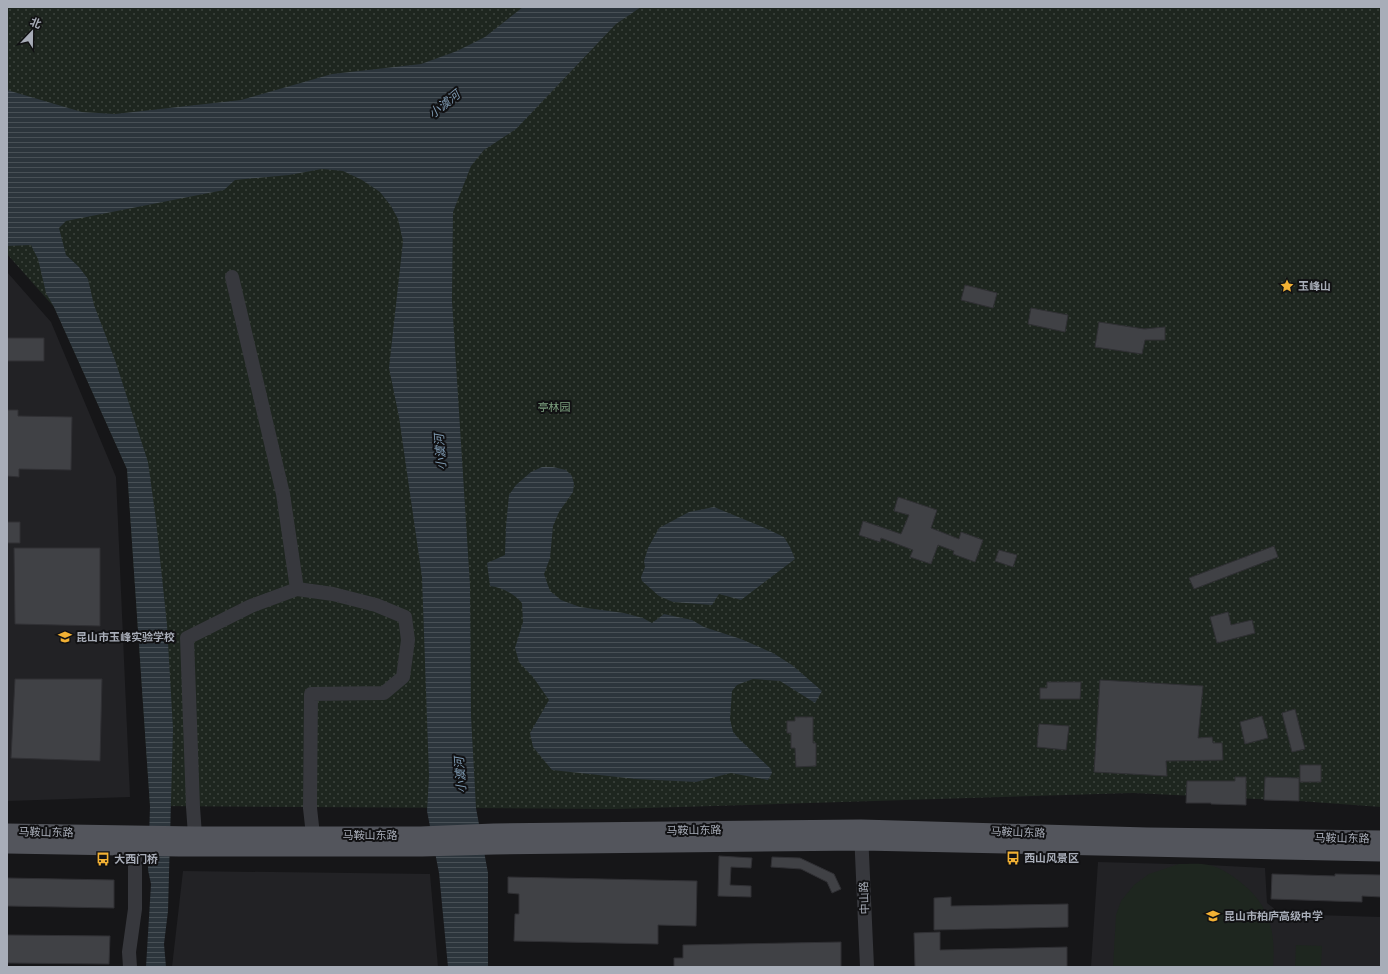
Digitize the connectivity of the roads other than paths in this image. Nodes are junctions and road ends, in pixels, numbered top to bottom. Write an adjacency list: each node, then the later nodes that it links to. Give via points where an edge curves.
1 (232, 277): 2 (street, via 282,494)
2 (297, 589): 4 (street, via 251,606 187,638); 5 (street, via 333,594 376,605 405,617 408,640 403,677 384,693 311,694 310,808)
3 (7, 832): 4 (main road, 马鞍山东路)
4 (195, 835): 5 (main road, 马鞍山东路)
5 (313, 835): 8 (main road, 马鞍山东路)
6 (862, 835): 7 (main road, 马鞍山东路); 8 (main road, 马鞍山东路); 11 (main road, 马鞍山东路); 13 (street, 中山路)
7 (1381, 839)
8 (421, 842): 10 (main road, 马鞍山东路)
9 (7, 846): 10 (main road, 马鞍山东路)
10 (135, 847): 12 (street, via 135,909 129,952)
11 (1381, 853)
12 (130, 967)
13 (867, 967)

